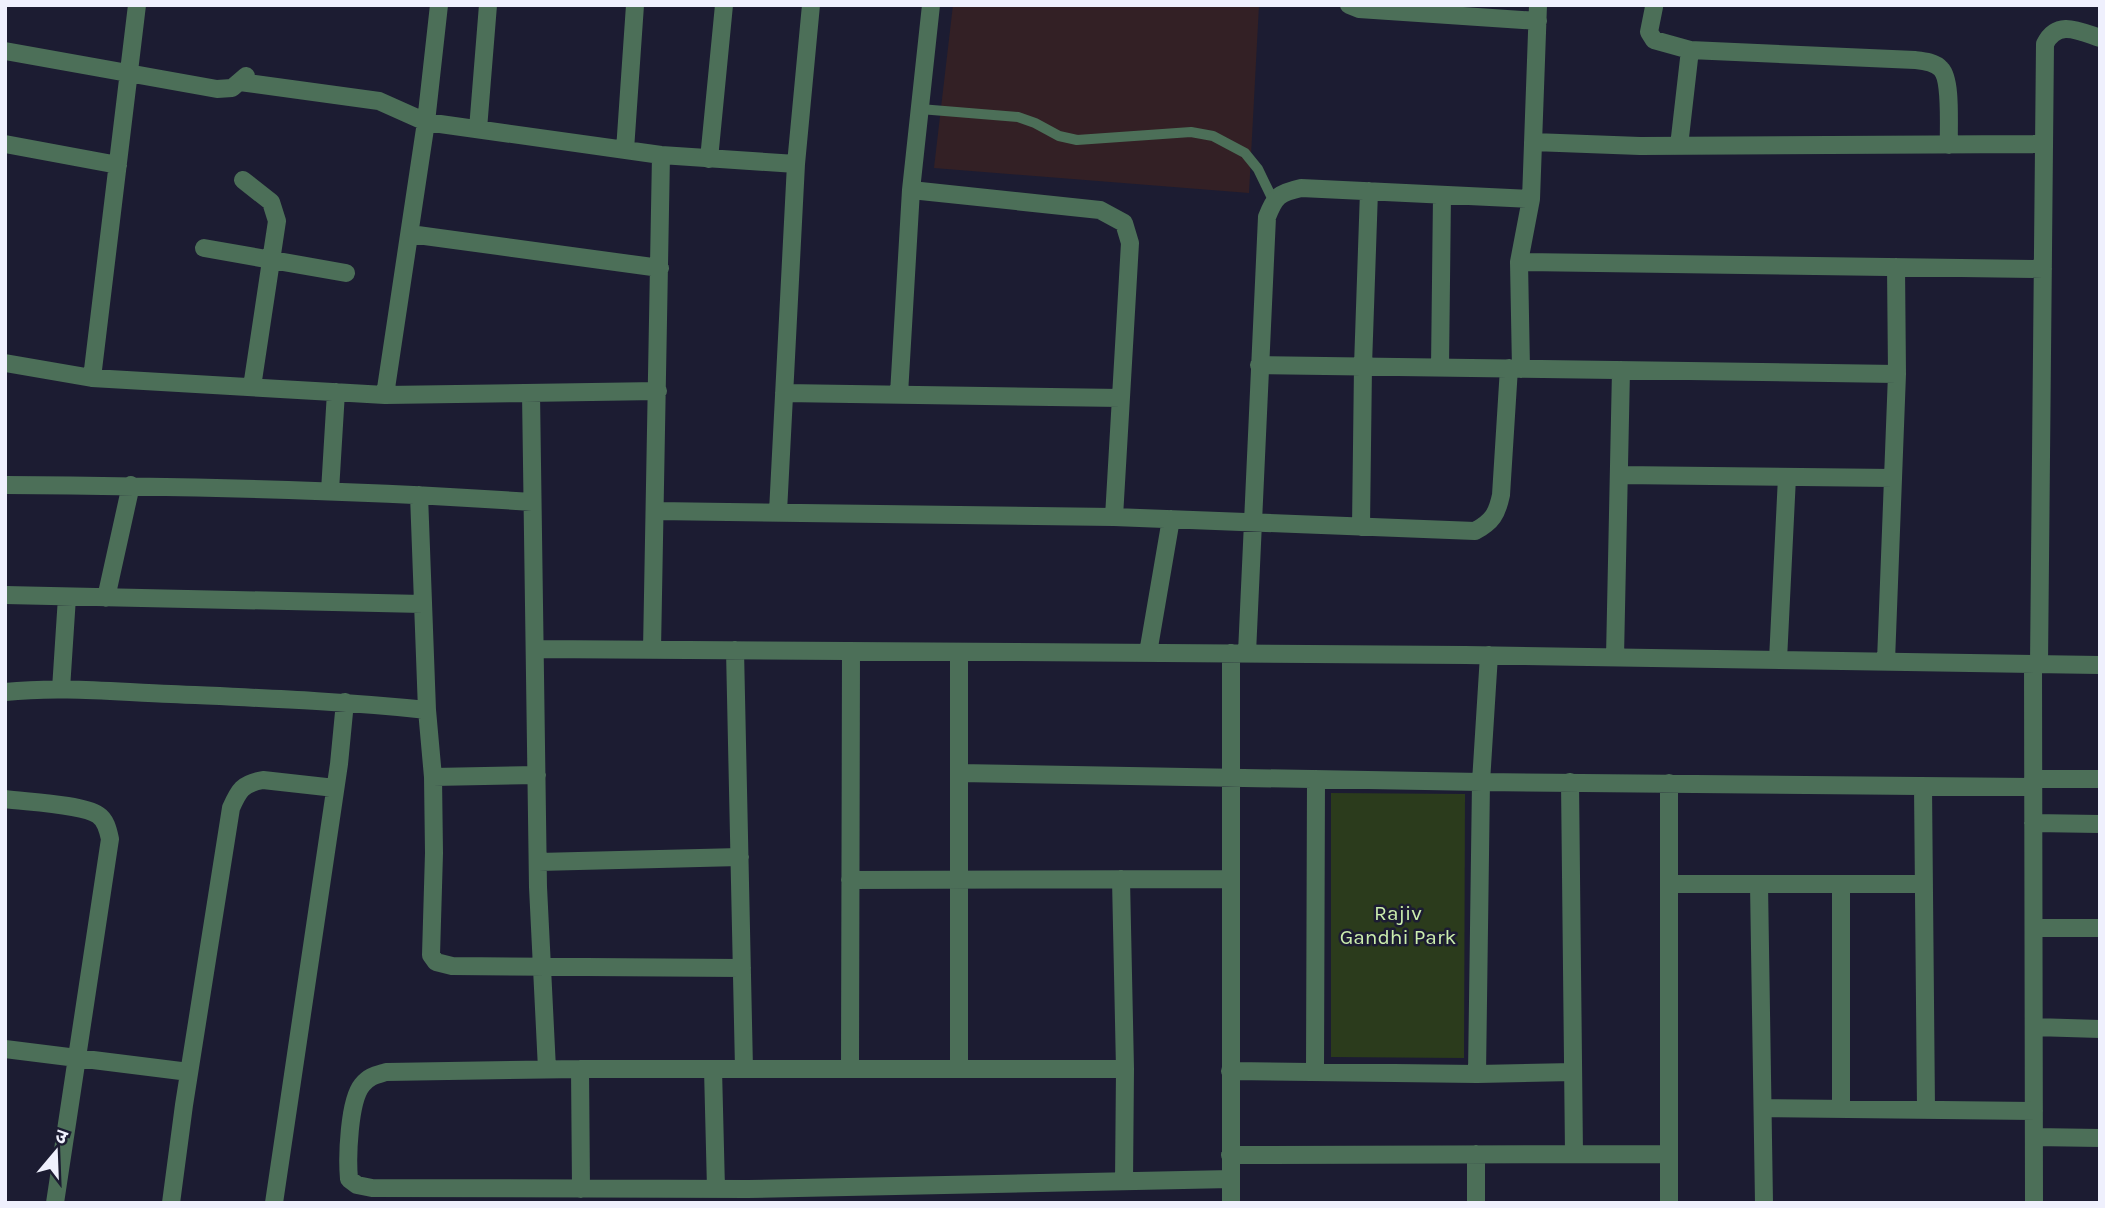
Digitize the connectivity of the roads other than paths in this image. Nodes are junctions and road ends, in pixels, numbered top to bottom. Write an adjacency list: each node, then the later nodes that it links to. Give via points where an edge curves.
1 (137, 5): 14 (street)
2 (439, 5): 16 (street)
3 (488, 5): 17 (street)
4 (635, 5): 23 (street)
5 (724, 5): 25 (street)
6 (811, 5): 27 (street)
7 (931, 5): 15 (street)
8 (1349, 5): 10 (street, via 1359,9)
9 (1654, 7): 12 (street, via 1649,32 1654,40)
10 (1538, 13): 18 (street)
11 (2100, 38): 21 (street, via 2063,29 2050,35 2045,44)
12 (1690, 50): 20 (street, via 1933,64 1942,69 1947,82); 22 (street)
13 (5, 51): 14 (street)
14 (129, 72): 16 (street, via 217,89 232,88 244,78 379,101); 26 (street)
15 (920, 109): 29 (street); 33 (lane, via 1018,117 1077,140 1191,132 1213,136 1245,153)
16 (426, 122): 17 (street); 34 (street)
17 (478, 129): 23 (street)
18 (1533, 142): 22 (street); 32 (street)
19 (5, 144): 26 (street)
20 (1949, 145): 21 (street); 22 (street)
21 (2044, 145): 40 (street)
22 (1679, 146)
23 (625, 150): 24 (street)
24 (662, 155): 25 (street); 39 (street)
25 (709, 159): 27 (street)
26 (118, 164): 49 (street)
27 (796, 164): 54 (street)
28 (243, 180): 36 (street, via 264,194 275,210)
29 (911, 190): 55 (street); 57 (street, via 1100,210 1124,223 1130,243)
30 (1369, 191): 31 (street); 33 (street, via 1301,188); 44 (street)
31 (1442, 195): 32 (street); 45 (street)
32 (1531, 199): 37 (street)
33 (1273, 200): 43 (street, via 1266,217)
34 (410, 234): 39 (street); 56 (street)
35 (204, 248): 36 (street)
36 (271, 261): 41 (street); 50 (street)
37 (1519, 262): 38 (street); 46 (street)
38 (1896, 267): 40 (street); 48 (street)
39 (660, 268): 51 (street)
40 (2043, 269): 87 (street)
41 (346, 273)
42 (5, 363): 49 (street)
43 (1259, 365): 44 (street); 70 (street)
44 (1363, 366): 45 (street); 71 (street)
45 (1440, 367): 46 (street)
46 (1515, 368): 47 (street); 71 (street, via 1501,495 1498,511 1489,523 1475,531)
47 (1621, 370): 48 (street); 58 (street)
48 (1897, 374): 60 (street)
49 (92, 378): 50 (street)
50 (252, 387): 52 (street)
51 (658, 391): 53 (street); 66 (street)
52 (337, 392): 56 (street); 63 (street)
53 (531, 393): 56 (street); 65 (street)
54 (784, 393): 55 (street); 67 (street)
55 (898, 394): 57 (street)
56 (385, 395)
57 (1121, 398): 68 (street)
58 (1619, 475): 59 (street); 84 (street)
59 (1787, 477): 60 (street); 85 (street)
60 (1893, 478): 86 (street)
61 (5, 485): 62 (street)
62 (131, 485): 63 (street); 74 (street)
63 (330, 491): 64 (street)
64 (419, 495): 65 (street); 75 (street)
65 (532, 502): 76 (street)
66 (656, 511): 67 (street); 77 (street)
67 (778, 512): 68 (street)
68 (1114, 517): 69 (street)
69 (1171, 519): 70 (street); 81 (street)
70 (1252, 524): 71 (street); 82 (street)
71 (1361, 527)
72 (5, 595): 73 (street)
73 (67, 597): 74 (street); 89 (street)
74 (106, 598): 75 (street)
75 (423, 604): 92 (street)
76 (535, 649): 77 (street); 94 (street)
77 (652, 650): 78 (street)
78 (735, 650): 79 (street); 108 (street)
79 (851, 651): 80 (street); 113 (street)
80 (959, 652): 81 (street); 93 (street)
81 (1148, 653): 82 (street)
82 (1239, 653): 83 (street); 96 (street)
83 (1489, 655): 84 (street); 99 (street)
84 (1615, 657): 85 (street)
85 (1778, 660): 86 (street)
86 (1886, 661): 87 (street)
87 (2036, 664): 88 (street); 102 (street)
88 (2100, 665)
89 (61, 690): 90 (street); 91 (street)
90 (5, 692)
91 (345, 702): 92 (street); 104 (street)
92 (427, 710): 95 (street)
93 (959, 773): 96 (street); 110 (street)
94 (537, 775): 95 (street); 109 (street)
95 (433, 777): 120 (street, via 431,956 452,966)
96 (1230, 778): 97 (street); 112 (street)
97 (1316, 779): 99 (street); 134 (street)
98 (2100, 779): 102 (street)
99 (1481, 782): 100 (street); 137 (street)
100 (1570, 782): 101 (street); 136 (street)
101 (1669, 783): 103 (street); 114 (street)
102 (2033, 783): 103 (street); 106 (street)
103 (1923, 786): 117 (street)
104 (335, 788): 135 (street, via 263,780 240,789 231,808); 159 (street)
105 (5, 799): 125 (street, via 97,814 110,839)
106 (2034, 823): 107 (street); 118 (street)
107 (2100, 824)
108 (740, 857): 109 (street); 121 (street)
109 (538, 862): 120 (street)
110 (959, 878): 111 (street); 113 (street); 131 (street)
111 (1121, 879): 112 (street); 132 (street)
112 (1230, 879): 133 (street)
113 (850, 880): 130 (street)
114 (1669, 884): 115 (street); 146 (street)
115 (1759, 884): 116 (street); 138 (street)
116 (1841, 884): 117 (street); 139 (street)
117 (1924, 884): 140 (street)
118 (2034, 928): 119 (street); 122 (street)
119 (2100, 928)
120 (542, 967): 121 (street); 126 (street)
121 (742, 968): 129 (street)
122 (2034, 1027): 123 (street); 141 (street)
123 (2100, 1029)
124 (5, 1049): 125 (street)
125 (76, 1059): 135 (street); 157 (street)
126 (547, 1069): 127 (street); 154 (street, via 386,1072 360,1086 354,1102 348,1170 349,1179 357,1185)
127 (580, 1069): 128 (street); 151 (street)
128 (713, 1069): 129 (street); 152 (street)
129 (744, 1069): 130 (street)
130 (849, 1069): 131 (street)
131 (959, 1069): 132 (street)
132 (1125, 1069): 149 (street)
133 (1230, 1071): 134 (street); 147 (street)
134 (1315, 1071): 137 (street)
135 (189, 1072): 158 (street)
136 (1573, 1072): 137 (street); 145 (street)
137 (1477, 1074)
138 (1763, 1108): 139 (street); 164 (street)
139 (1841, 1108): 140 (street)
140 (1926, 1110): 141 (street)
141 (2034, 1111): 142 (street)
142 (2034, 1137): 143 (street); 165 (street)
143 (2100, 1138)
144 (1476, 1154): 145 (street); 147 (street); 162 (street)
145 (1574, 1154): 146 (street)
146 (1669, 1154): 163 (street)
147 (1230, 1155): 148 (street)
148 (1231, 1179): 149 (street); 161 (street)
149 (1124, 1181): 150 (street)
150 (978, 1184): 153 (street); 160 (street)
151 (581, 1189): 154 (street); 155 (street)
152 (716, 1189): 155 (street); 156 (street)
153 (866, 1195): 156 (street)
154 (530, 1196)
155 (638, 1196)
156 (748, 1196)
157 (55, 1203)
158 (170, 1203)
159 (274, 1203)
160 (979, 1203)
161 (1231, 1203)
162 (1476, 1203)
163 (1669, 1203)
164 (1764, 1203)
165 (2034, 1203)

